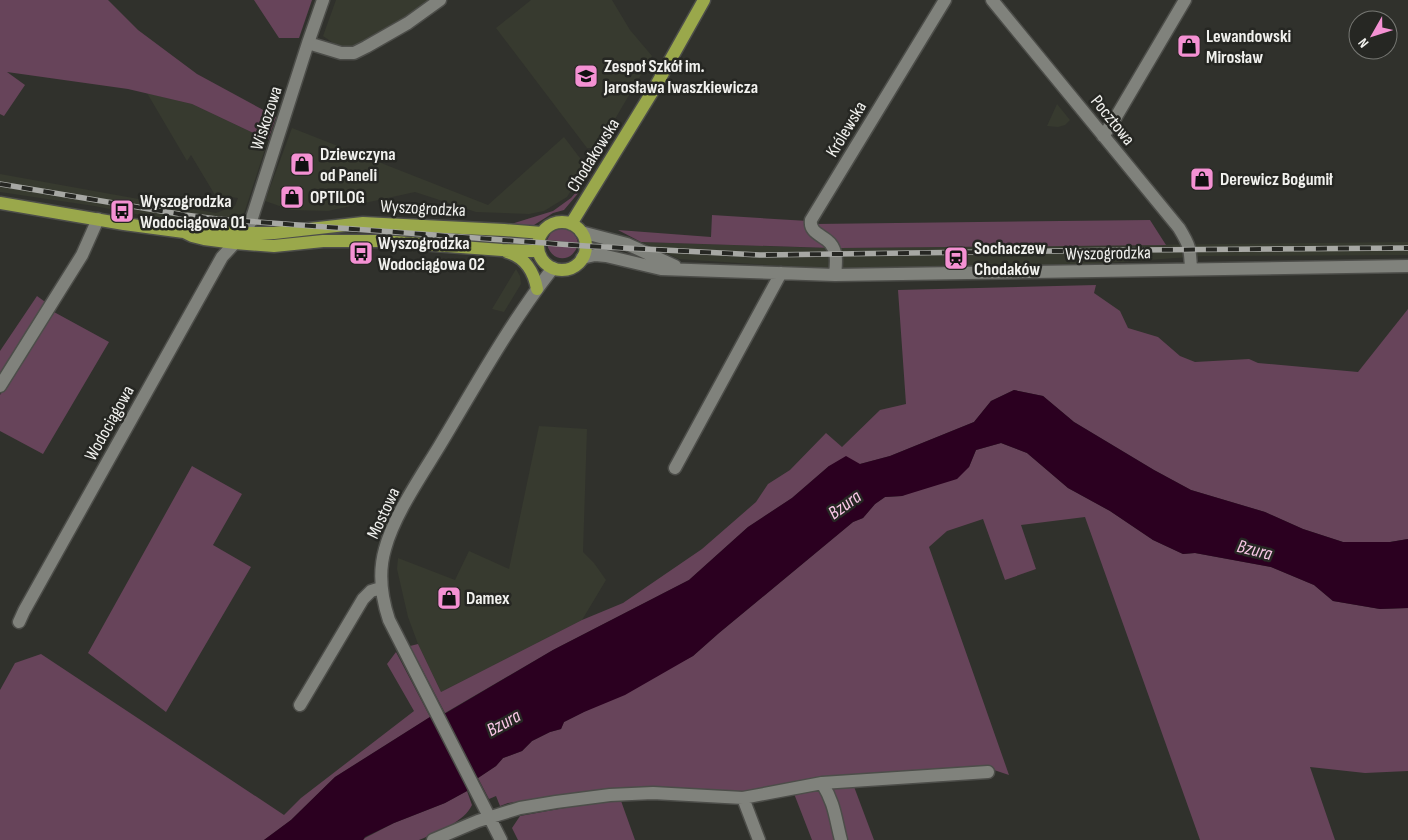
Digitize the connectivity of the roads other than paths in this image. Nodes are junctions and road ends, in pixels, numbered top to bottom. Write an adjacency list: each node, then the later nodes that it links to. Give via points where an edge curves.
1 (323, 0): 7 (street, Wiskozowa)
2 (440, 0): 7 (street, via 408,23 354,53 341,53)
3 (704, 0): 11 (main road, Chodakowska)
4 (945, 0): 24 (street, Królewska, via 811,220 815,232 834,249)
5 (992, 0): 8 (street, Pocztowa)
6 (1185, 0): 8 (street)
7 (308, 43): 13 (street, Wiskozowa, via 251,221)
8 (1103, 136): 21 (street, Pocztowa, via 1179,228 1190,250)
9 (0, 203): 10 (main road, Wyszogrodzka)
10 (98, 220): 12 (main road, Wyszogrodzka); 26 (street, via 82,255)
11 (576, 228): 14 (main road, via 558,222); 18 (main road, via 586,246); 22 (street, Wyszogrodzka, via 627,244)
12 (184, 232): 13 (main road, Wyszogrodzka, via 193,227); 15 (main road, Wyszogrodzka)
13 (244, 232): 14 (main road, Wyszogrodzka, via 274,233 363,223); 15 (street, Wiskozowa)
14 (542, 233): 17 (main road)
15 (235, 243): 16 (main road, Wyszogrodzka, via 274,246 323,241 380,241); 29 (street, Wodociągowa, via 222,257)
16 (502, 250): 17 (main road, Wyszogrodzka); 25 (main road, via 519,257 526,264 532,271)
17 (538, 251): 20 (main road, via 545,263)
18 (582, 258): 20 (main road, via 572,267); 22 (street, Wyszogrodzka, via 606,256 661,269)
19 (1408, 266): 21 (street, Wyszogrodzka)
20 (553, 268): 25 (street, Mostowa)
21 (1191, 270): 24 (street, Wyszogrodzka)
22 (690, 271): 23 (street, Wyszogrodzka)
23 (781, 273): 24 (street, Wyszogrodzka); 27 (street)
24 (835, 275)
25 (536, 289): 28 (street, Mostowa, via 397,517 383,555)
26 (0, 386)
27 (676, 468)
28 (381, 588): 30 (street, via 371,591 363,599); 34 (street, Mostowa, via 389,620)
29 (19, 622)
30 (300, 705)
31 (988, 772): 32 (street)
32 (822, 783): 33 (street); 38 (street, via 835,809)
33 (743, 798): 34 (street, via 653,793 610,795 520,808); 37 (street)
34 (490, 818): 35 (street); 36 (street, Mostowa)
35 (433, 840)
36 (501, 840)
37 (759, 840)
38 (841, 840)

